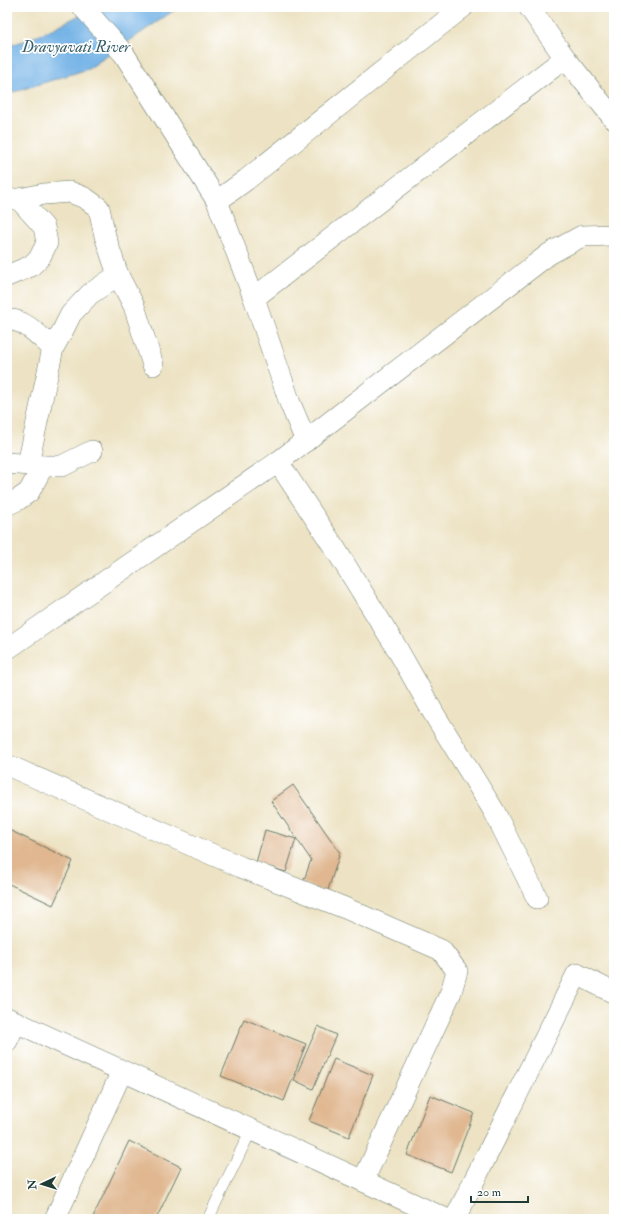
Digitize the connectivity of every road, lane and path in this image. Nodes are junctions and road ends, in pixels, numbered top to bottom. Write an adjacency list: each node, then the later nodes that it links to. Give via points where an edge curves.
1 (83, 7): 7 (street, via 124,54)
2 (463, 7): 7 (street)
3 (529, 7): 4 (street)
4 (565, 58): 5 (street); 11 (street)
5 (614, 119)
6 (13, 199): 9 (street, via 70,192 99,208); 10 (street, via 44,228 47,243 40,257 30,266)
7 (218, 201): 11 (street)
8 (614, 235): 15 (street, via 582,236 548,254)
9 (118, 275): 13 (street, via 90,294 71,314); 14 (street, via 134,306)
10 (7, 276)
11 (254, 298): 15 (street, via 290,403)
12 (7, 320): 13 (street, via 22,322)
13 (53, 348): 19 (street)
14 (152, 365)
15 (306, 441): 18 (street)
16 (92, 451): 19 (street, via 62,466)
17 (7, 462): 19 (street)
18 (278, 462): 21 (street); 23 (street, via 395,645 494,811)
19 (35, 465): 20 (street, via 29,492)
20 (7, 506)
21 (7, 649)
22 (7, 765): 29 (street, via 241,867 442,950 456,970 451,992)
23 (537, 898)
24 (614, 993): 34 (street, via 577,974)
25 (11, 1020): 26 (street); 27 (street)
26 (7, 1041)
27 (122, 1071): 28 (street); 31 (street)
28 (251, 1130): 29 (street); 32 (lane)
29 (364, 1181): 30 (street)
30 (408, 1211): 33 (street)
31 (55, 1219)
32 (208, 1219)
33 (446, 1219)
34 (455, 1219)

